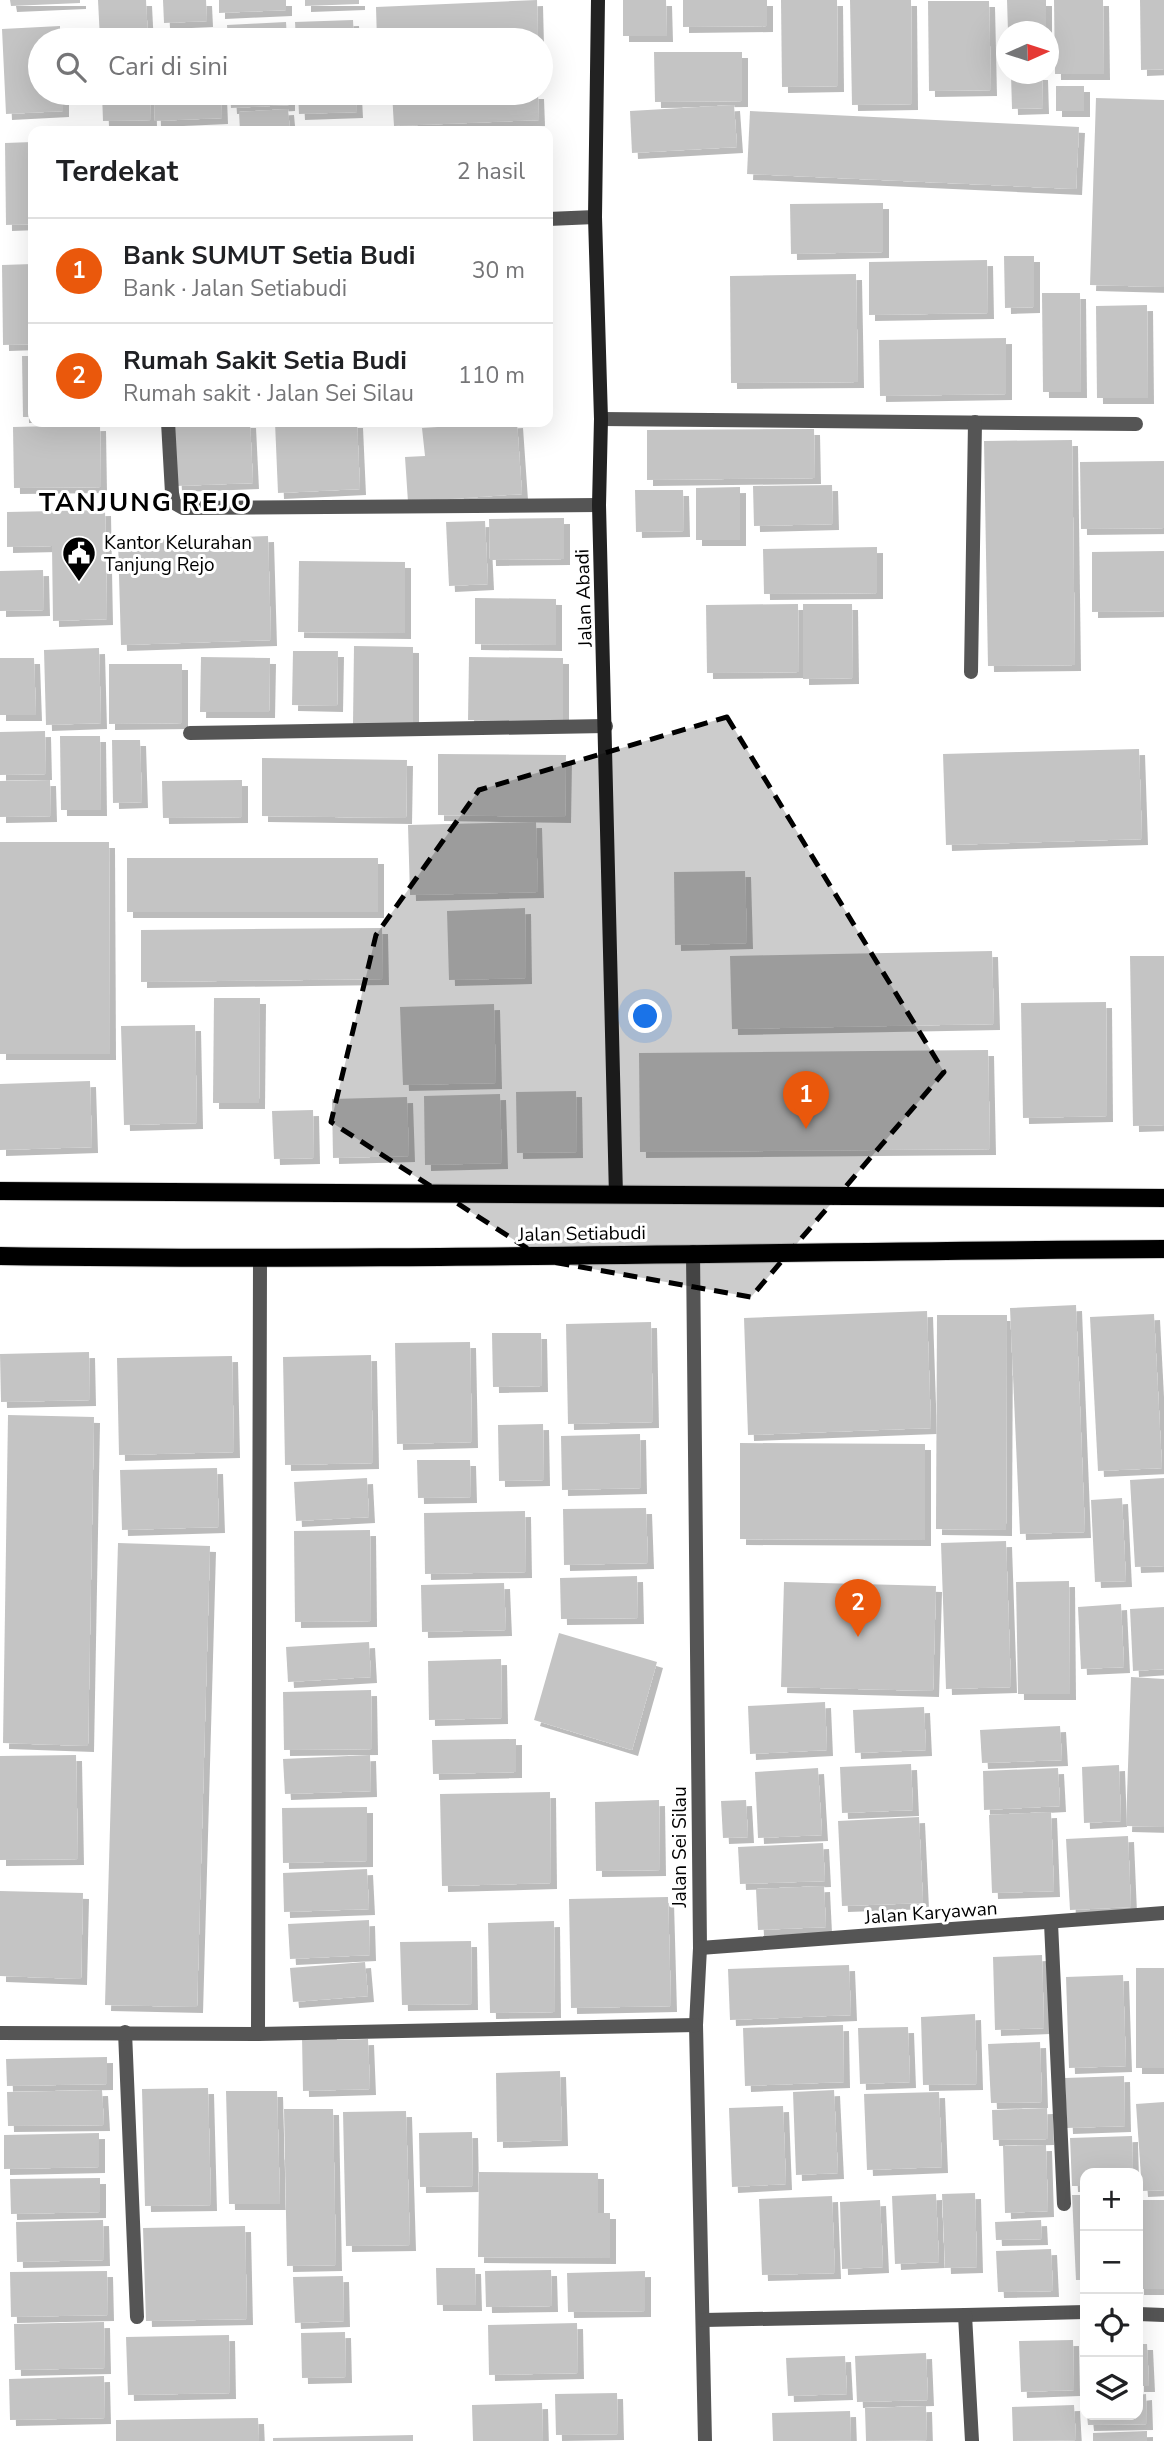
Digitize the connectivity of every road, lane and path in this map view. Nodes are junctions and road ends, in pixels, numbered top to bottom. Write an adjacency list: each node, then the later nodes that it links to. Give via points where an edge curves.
1 (598, 0): 2 (street, Jalan Abadi)
2 (595, 217): 3 (street); 4 (street, Jalan Abadi)
3 (553, 219)
4 (601, 419): 5 (street); 8 (street, Jalan Abadi)
5 (975, 422): 6 (street); 9 (street)
6 (1136, 424)
7 (168, 427): 8 (street, via 172,493 174,503 183,508)
8 (599, 505): 10 (street, Jalan Abadi)
9 (971, 672)
10 (606, 726): 11 (street); 13 (street, Jalan Abadi)
11 (190, 733)
12 (0, 1191): 13 (main road, Jalan Setiabudi)
13 (616, 1196): 14 (main road, Jalan Setiabudi)
14 (1164, 1198)
15 (1164, 1249): 16 (main road, Jalan Setiabudi)
16 (694, 1252): 18 (main road, Jalan Setiabudi); 21 (street, Jalan Sei Silau)
17 (0, 1256): 18 (main road, Jalan Setiabudi)
18 (260, 1260): 25 (street)
19 (1164, 1913): 20 (street, Jalan Karyawan)
20 (1051, 1923): 21 (street, Jalan Karyawan); 26 (street)
21 (699, 1948): 22 (street, Jalan Sei Silau)
22 (696, 2025): 25 (street); 32 (street, Jalan Sei Silau)
23 (125, 2032): 24 (street); 25 (street); 31 (street)
24 (0, 2033)
25 (258, 2035)
26 (1064, 2204)
27 (1080, 2312): 29 (street)
28 (1143, 2314): 30 (street)
29 (965, 2315): 32 (street); 34 (street)
30 (1164, 2315)
31 (137, 2317)
32 (704, 2320): 33 (street, Jalan Sei Silau)
33 (705, 2441)
34 (972, 2441)

